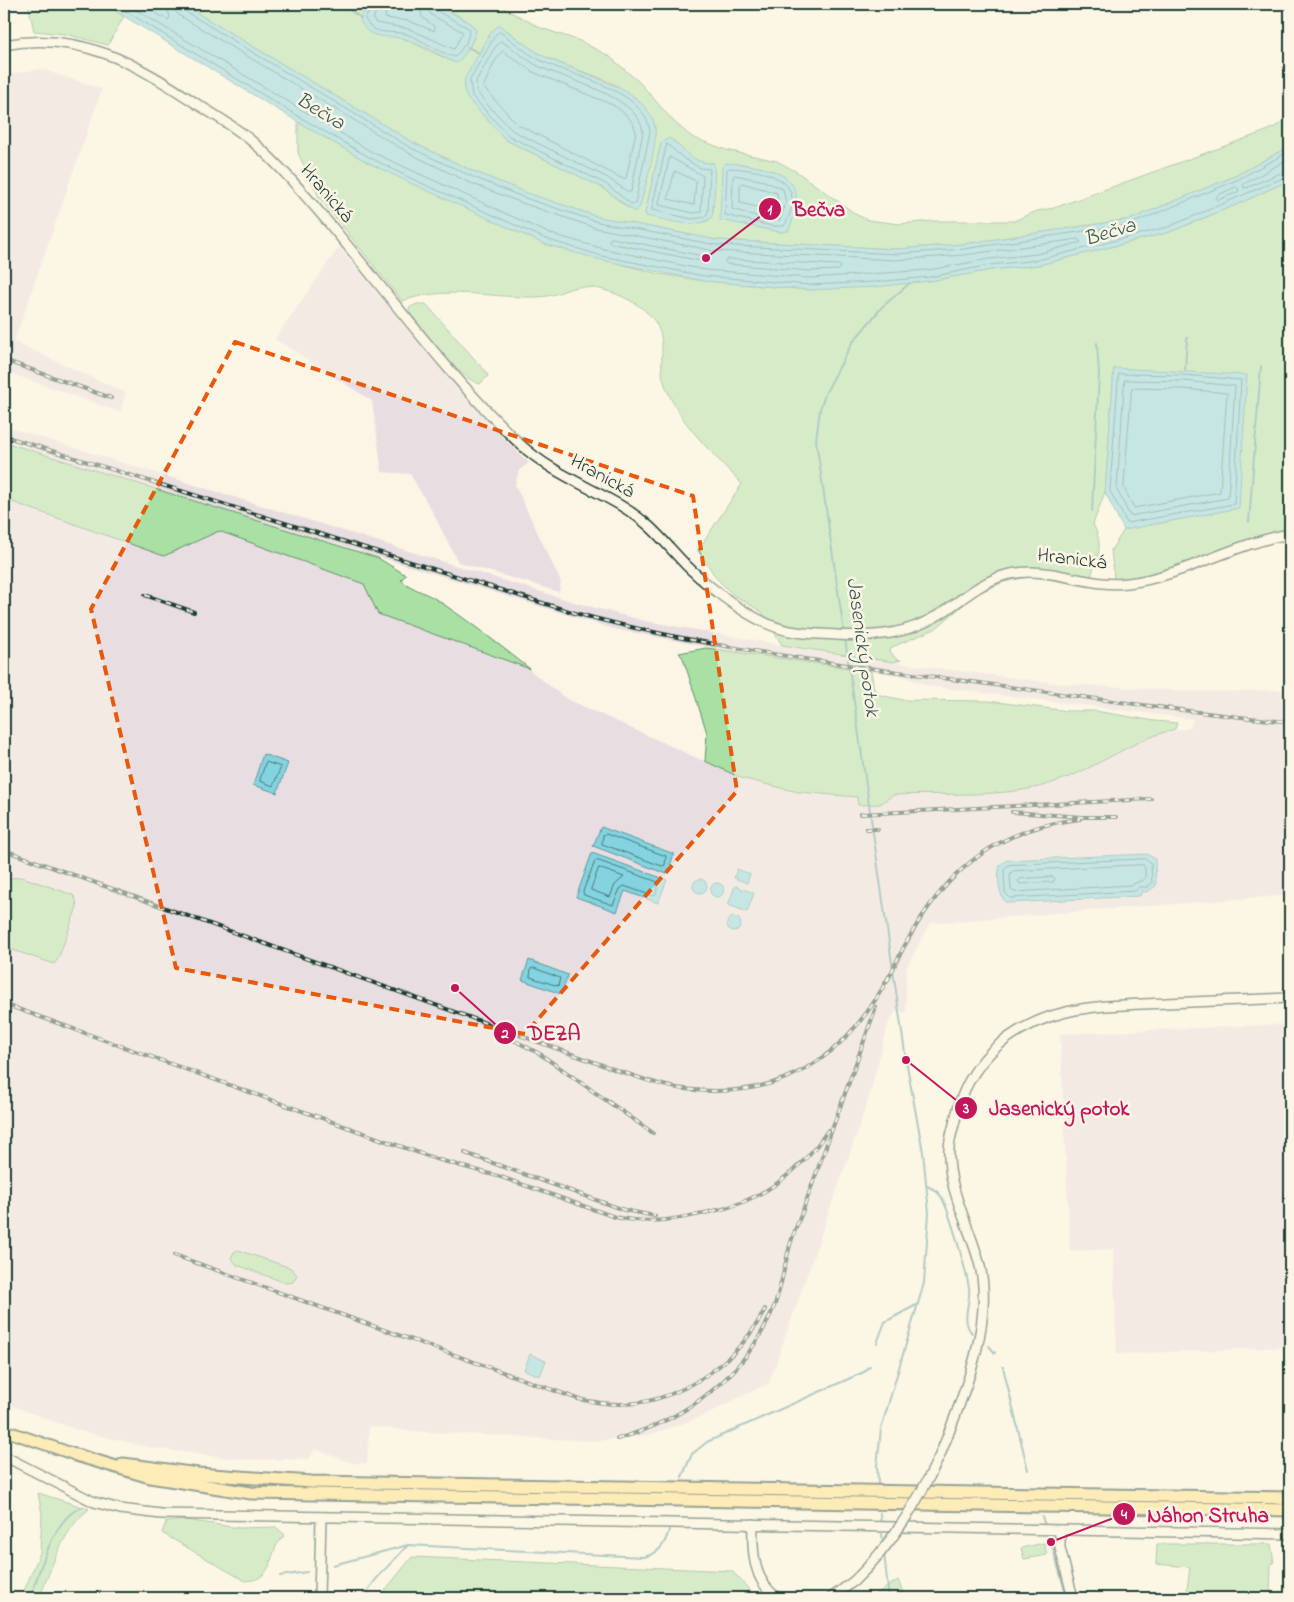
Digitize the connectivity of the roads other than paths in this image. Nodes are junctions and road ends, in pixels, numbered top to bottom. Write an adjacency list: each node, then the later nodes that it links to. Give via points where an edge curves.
1 (4, 45): 2 (street, Hranická, via 57,42 118,57 244,135 268,156 320,214 486,410 537,458 562,476 629,510 701,578 756,617 792,632 882,636 910,630 940,614 973,590 1002,576 1041,572 1094,582 1127,583 1170,572 1245,544)
2 (1290, 534)
3 (1290, 998): 15 (street, bridge, via 1068,1010 1022,1027 1002,1042 971,1076 960,1099 949,1149 956,1199 980,1265 983,1292 980,1339 940,1455 905,1522 854,1581)
4 (4, 1430): 5 (main road)
5 (76, 1455): 7 (highway, via 168,1471 312,1482); 8 (highway, via 168,1481 251,1493)
6 (4, 1456): 9 (street, via 84,1498 120,1509 161,1514)
7 (1290, 1498)
8 (1290, 1510)
9 (321, 1517): 10 (street); 13 (street)
10 (753, 1524): 11 (street); 14 (street, via 757,1569 763,1583)
11 (1060, 1531): 12 (street); 16 (street, via 1060,1548)
12 (1290, 1534)
13 (319, 1598)
14 (778, 1598)
15 (831, 1598)
16 (1073, 1598)

